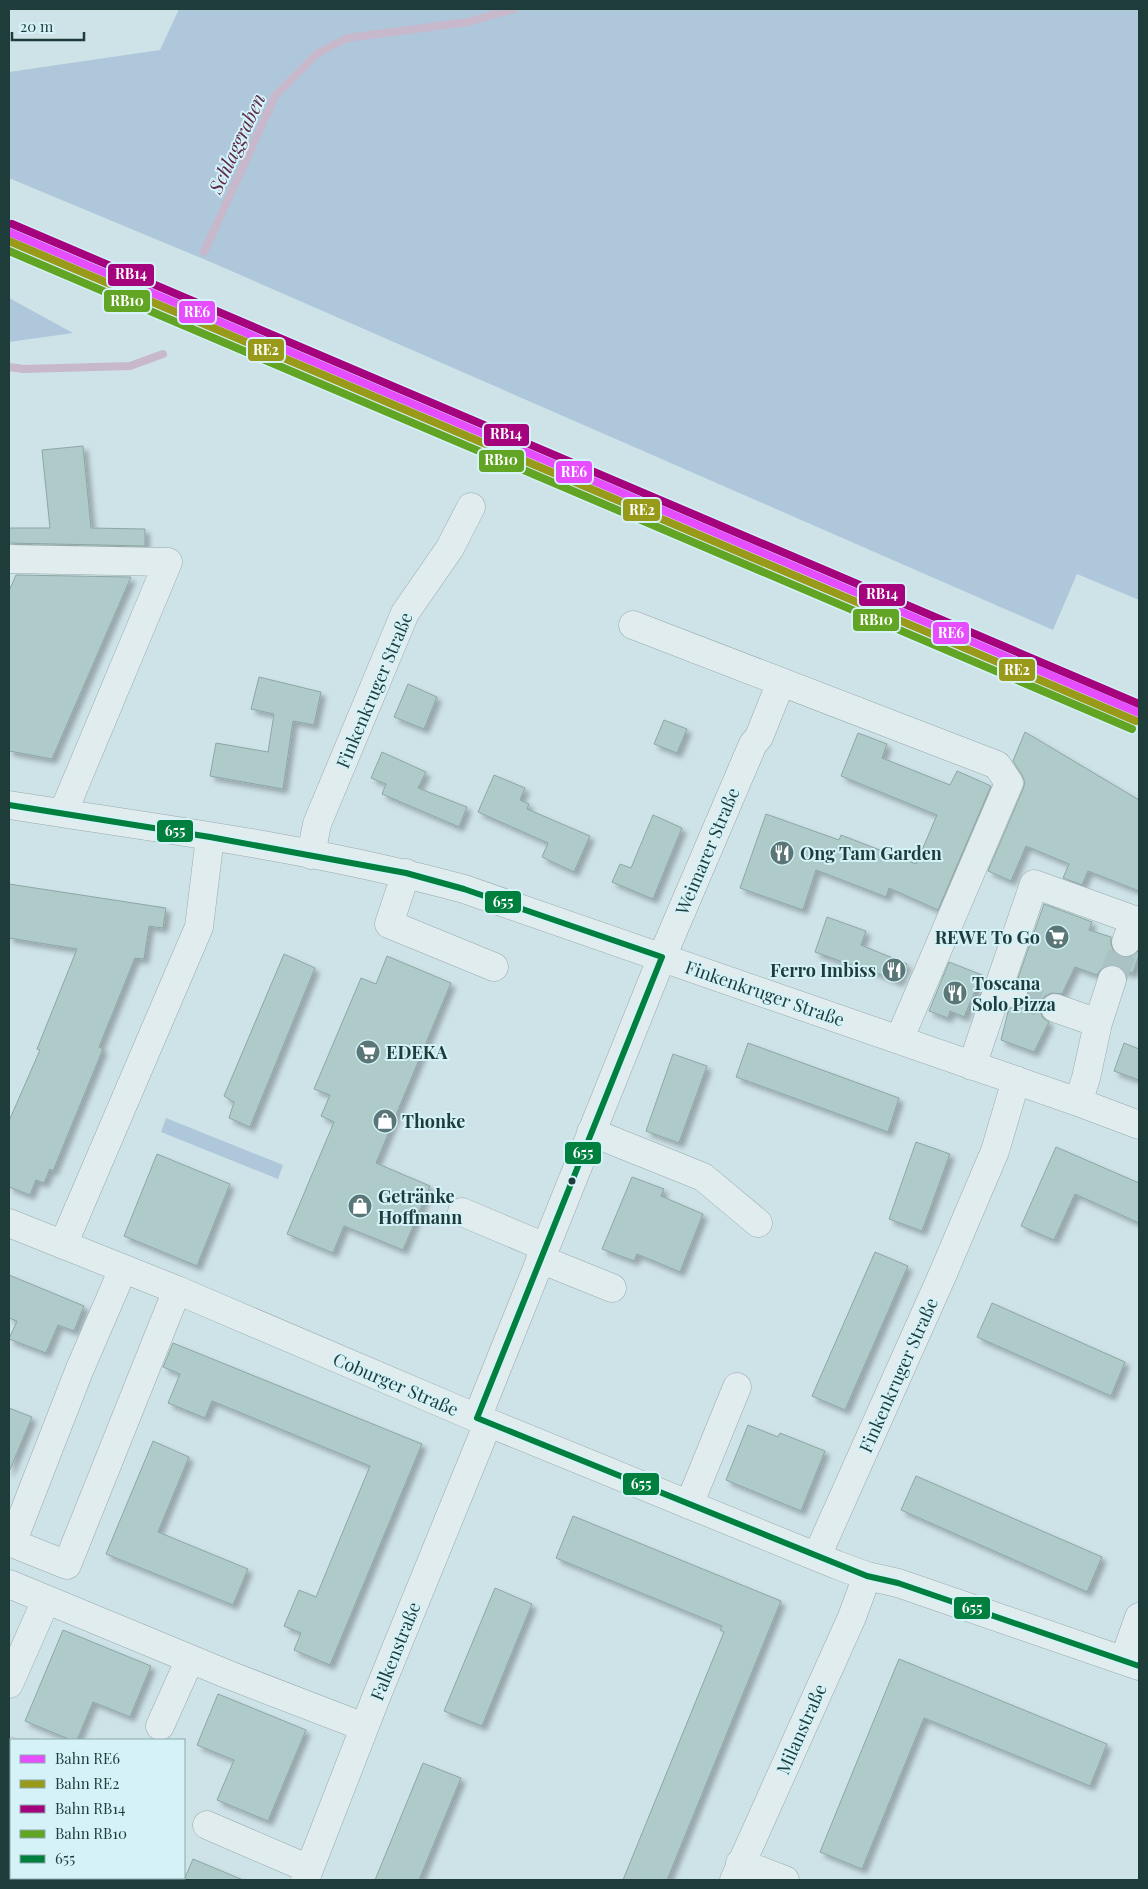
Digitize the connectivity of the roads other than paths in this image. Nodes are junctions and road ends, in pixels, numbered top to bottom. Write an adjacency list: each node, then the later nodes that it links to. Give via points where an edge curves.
1 (471, 507): 8 (street, Finkenkruger Straße, via 450,548 405,613 317,824)
2 (9, 559): 6 (street, via 168,562)
3 (633, 625): 4 (street)
4 (781, 682): 11 (street, Weimarer Straße); 16 (street, via 997,765 1009,783)
5 (9, 805): 6 (street, Finkenkruger Straße)
6 (63, 813): 7 (street, Finkenkruger Straße)
7 (210, 837): 8 (street, Finkenkruger Straße); 25 (street, via 199,927)
8 (311, 855): 9 (street, Finkenkruger Straße)
9 (406, 873): 11 (street, Finkenkruger Straße, via 464,889); 12 (street, via 389,924)
10 (1126, 942): 17 (street, via 1134,920 1034,884 1005,991)
11 (662, 957): 16 (street, Finkenkruger Straße); 21 (street, Falkenstraße)
12 (494, 967)
13 (1112, 980): 15 (street)
14 (1055, 1008): 15 (street)
15 (1098, 1024): 19 (street)
16 (899, 1040): 17 (street, Finkenkruger Straße)
17 (972, 1066): 18 (street, Finkenkruger Straße)
18 (1016, 1080): 19 (street, Finkenkruger Straße); 33 (street, Finkenkruger Straße, via 995,1151)
19 (1078, 1102): 20 (street, Finkenkruger Straße)
20 (1139, 1124)
21 (591, 1132): 24 (street, via 703,1177); 26 (street, Falkenstraße)
22 (462, 1212): 26 (street)
23 (9, 1223): 25 (street, Coburger Straße)
24 (758, 1223)
25 (63, 1245): 27 (street, Coburger Straße)
26 (542, 1253): 28 (street); 31 (street, Falkenstraße)
27 (123, 1269): 29 (street, Coburger Straße); 29 (street, via 12,1543 67,1565)
28 (612, 1288)
29 (177, 1290): 31 (street, Coburger Straße)
30 (737, 1387): 32 (street)
31 (482, 1421): 32 (street, Coburger Straße); 42 (street, Falkenstraße)
32 (690, 1505): 33 (street, Coburger Straße)
33 (817, 1556): 34 (street, Coburger Straße)
34 (867, 1576): 39 (street, Coburger Straße, via 898,1583); 44 (street, Milanstraße, via 852,1617)
35 (9, 1584): 36 (street)
36 (46, 1600): 38 (street); 40 (street)
37 (1139, 1617): 39 (street, Coburger Straße)
38 (190, 1659): 41 (street); 42 (street)
39 (1132, 1663)
40 (9, 1684)
41 (160, 1726)
42 (364, 1728): 45 (street, Falkenstraße)
43 (207, 1825): 45 (street)
44 (737, 1872): 46 (street)
45 (307, 1875)
46 (785, 1880)

